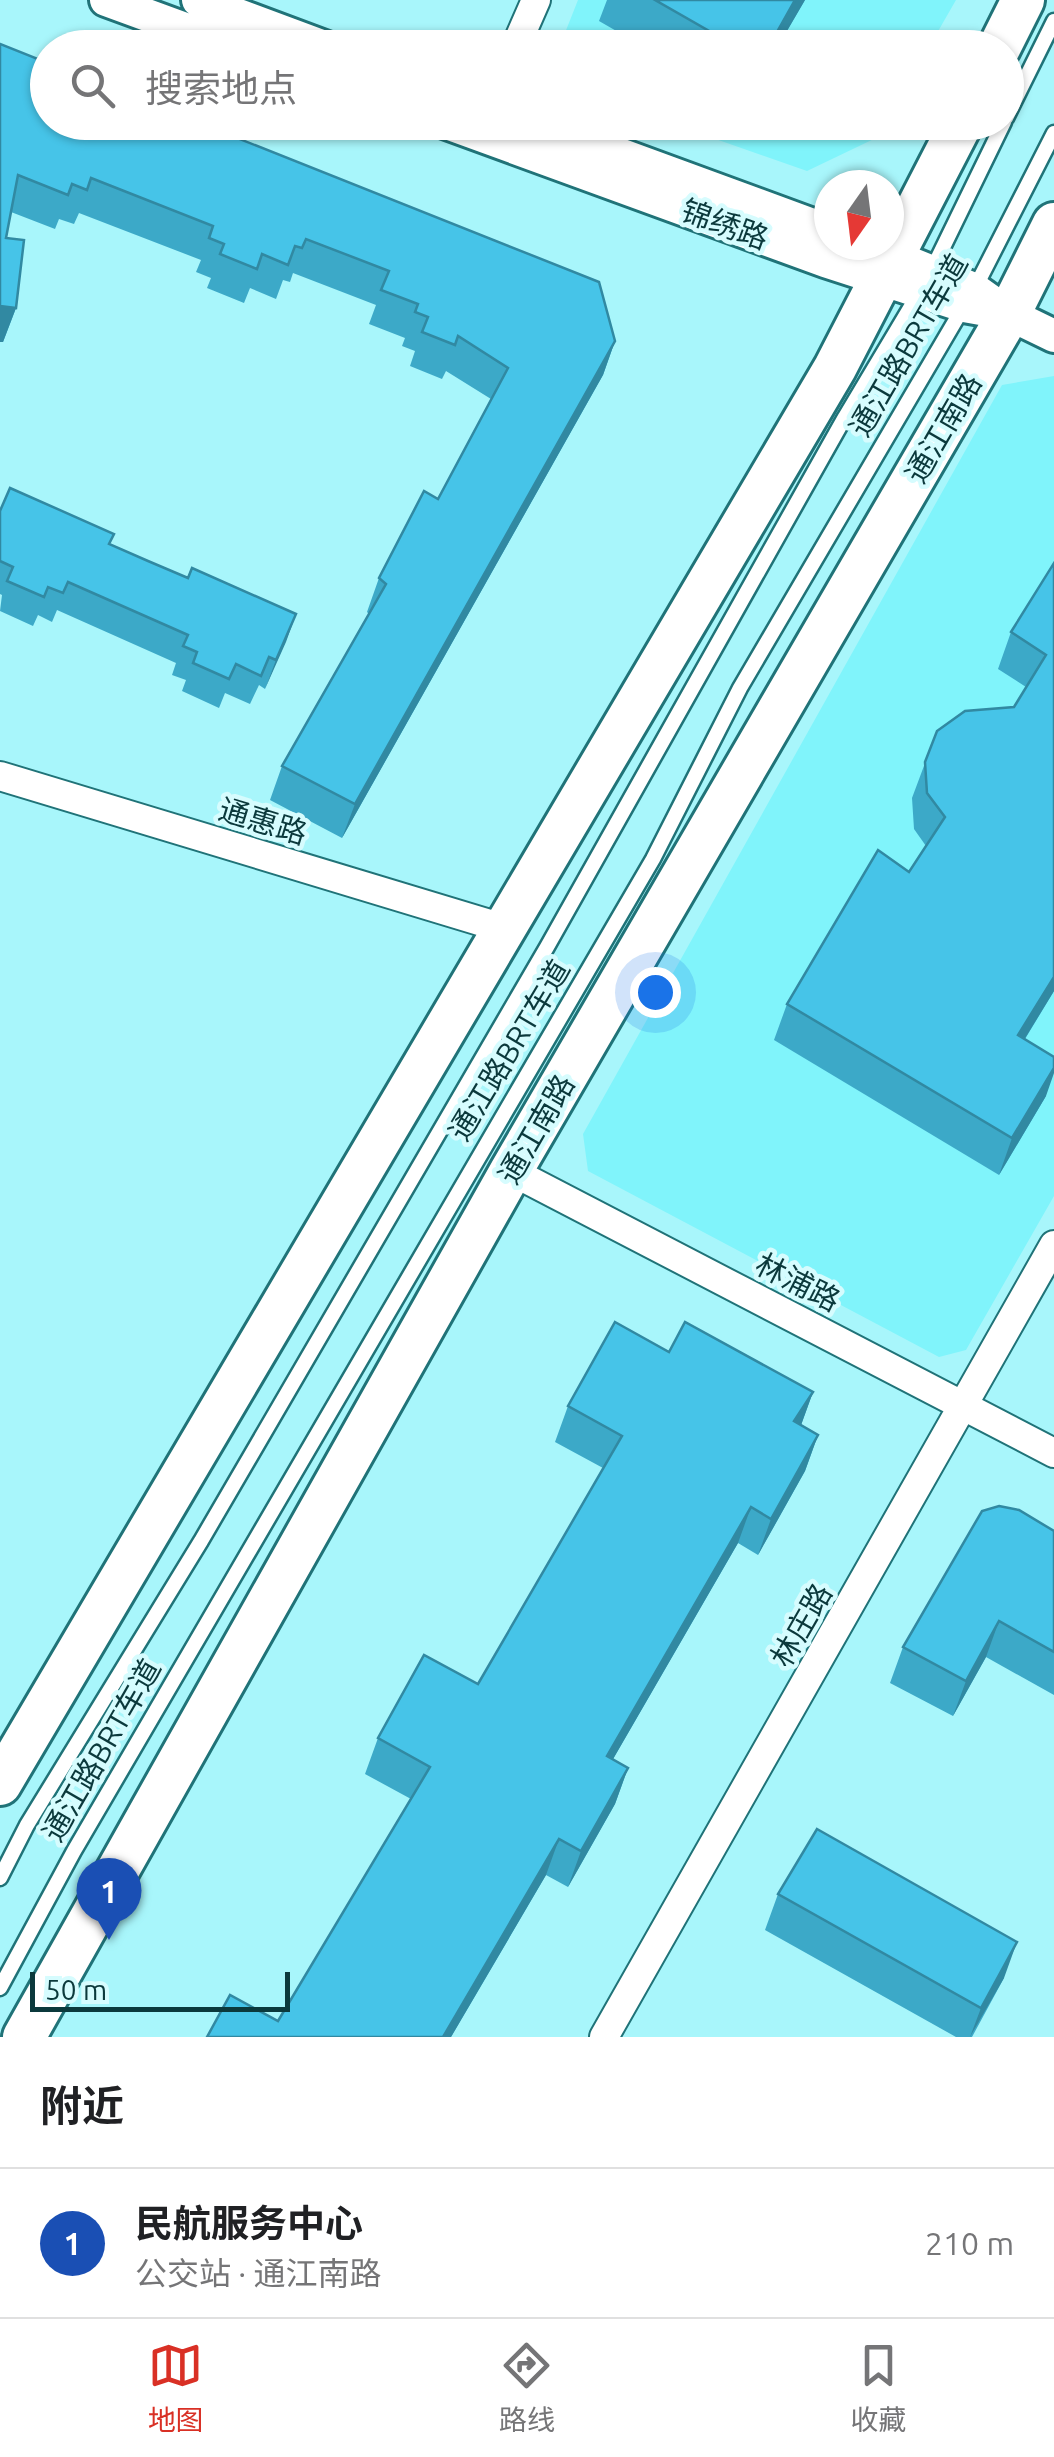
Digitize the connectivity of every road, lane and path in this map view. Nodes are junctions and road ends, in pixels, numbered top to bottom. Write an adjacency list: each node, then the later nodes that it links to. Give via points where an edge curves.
1 (106, 0): 6 (street)
2 (198, 0): 7 (street)
3 (536, 0): 8 (street)
4 (1023, 0): 9 (main road)
5 (1054, 21): 10 (lane, 通江路BRT车道)
6 (188, 30)
7 (279, 30)
8 (523, 30)
9 (1009, 30)
10 (1024, 83)
11 (1054, 133): 19 (lane, 通江路BRT车道)
12 (500, 140): 18 (street, 锦绣路)
13 (581, 140): 17 (street, 锦绣路)
14 (954, 140): 18 (main road)
15 (991, 140): 18 (lane, 通江路BRT车道)
16 (1054, 224): 20 (main road, 通江南路)
17 (814, 226)
18 (898, 268): 19 (street, 锦绣路); 23 (main road); 29 (lane, 通江路BRT车道, via 844,418 528,980)
19 (969, 297): 20 (street, 锦绣路); 30 (lane, 通江路BRT车道, via 740,688 653,859)
20 (1009, 314): 21 (street, 锦绣路); 24 (main road, 通江南路)
21 (1054, 336)
22 (0, 776): 23 (street, 通惠路)
23 (506, 928): 28 (main road)
24 (511, 1171): 26 (street, 林浦路); 31 (main road, 通江南路)
25 (1054, 1246): 26 (street, 林庄路)
26 (964, 1404): 27 (street, 林浦路); 32 (street, 林庄路)
27 (1054, 1453)
28 (0, 1784)
29 (0, 1878)
30 (0, 1988)
31 (24, 2037)
32 (604, 2037)

